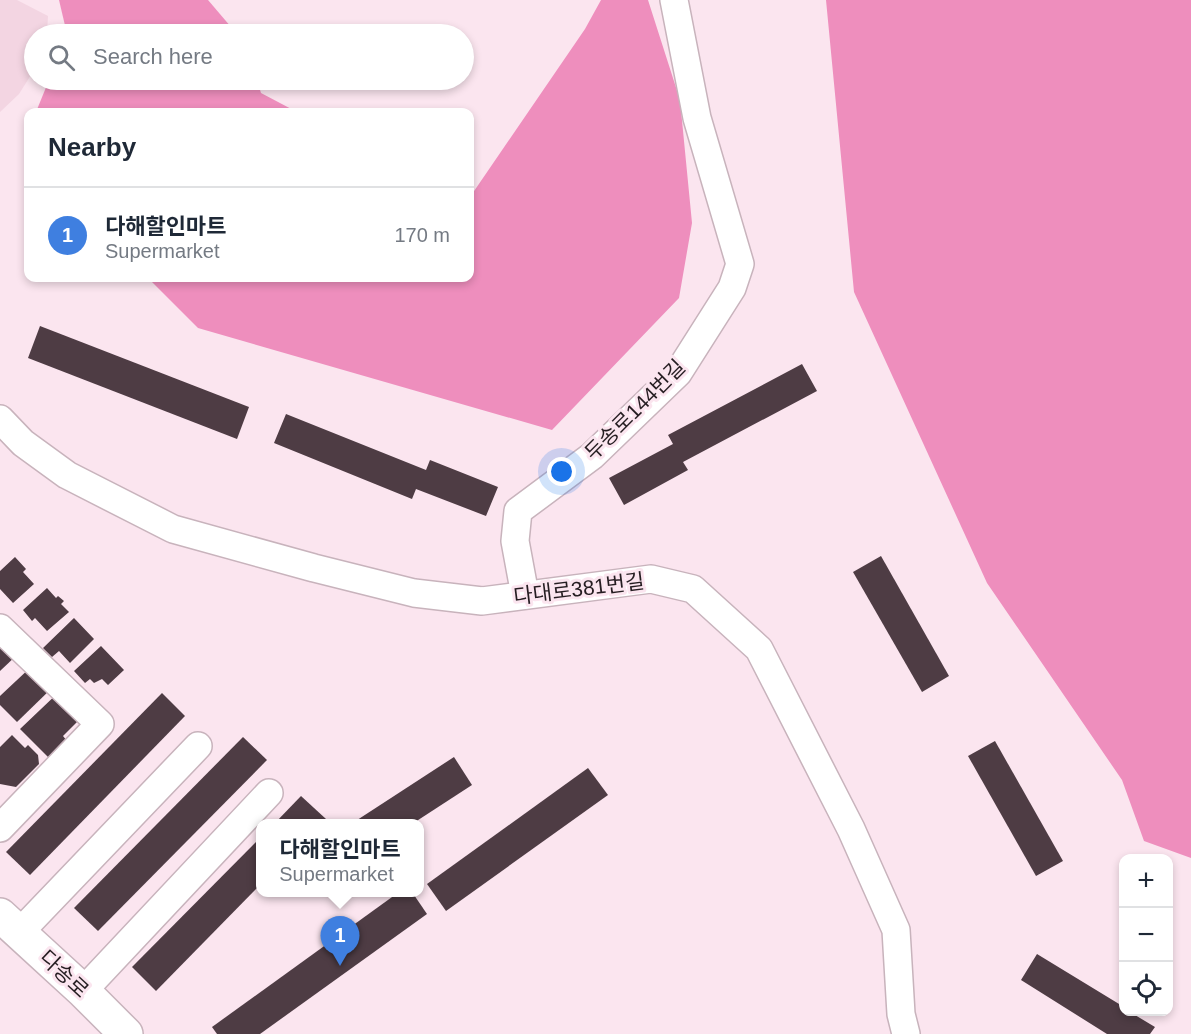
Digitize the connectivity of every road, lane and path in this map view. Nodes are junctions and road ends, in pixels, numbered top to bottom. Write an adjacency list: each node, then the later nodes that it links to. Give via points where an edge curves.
1 (674, 0): 3 (street, 두송로144번길, via 697,118 740,264 732,288 678,373 592,456 518,512 515,541)
2 (0, 419): 3 (street, 다대로381번길, via 23,443 67,475 173,529 414,593 482,601)
3 (525, 595): 11 (street, 다대로381번길, via 651,579 693,589 759,649 851,829 896,930 901,1014)
4 (0, 628): 7 (street, via 100,724)
5 (198, 746): 8 (street)
6 (269, 792): 9 (street)
7 (4, 815)
8 (10, 924): 9 (main road, 다송로)
9 (83, 991): 10 (main road, 다송로)
10 (126, 1034)
11 (906, 1034)

